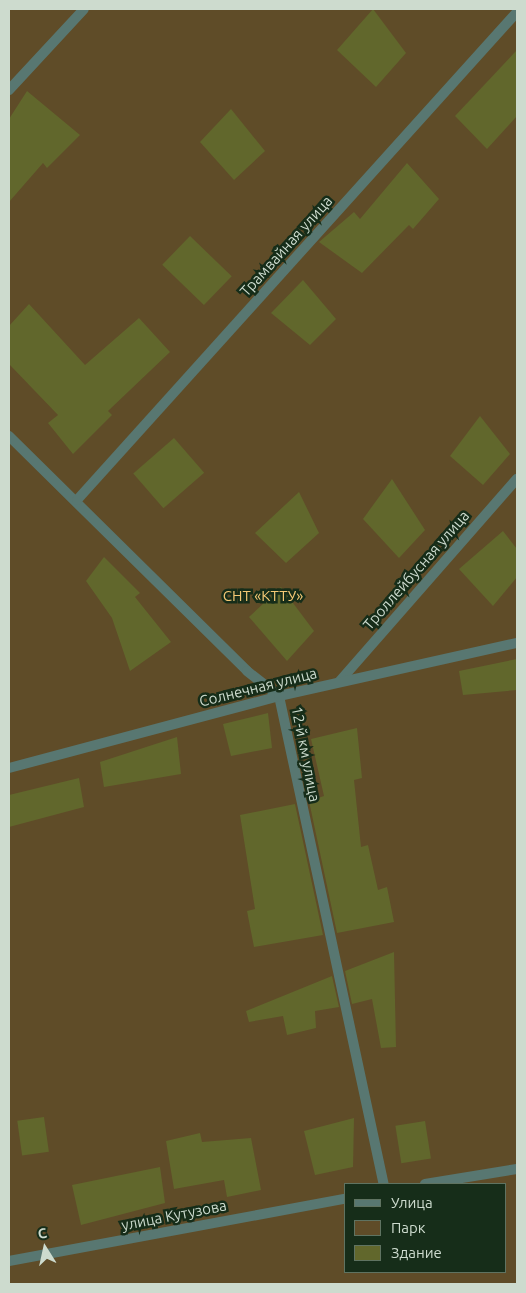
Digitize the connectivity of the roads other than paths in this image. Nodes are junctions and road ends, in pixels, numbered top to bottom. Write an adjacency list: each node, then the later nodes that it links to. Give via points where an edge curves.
1 (84, 9): 3 (street)
2 (517, 12): 6 (street, Трамвайная улица)
3 (9, 90)
4 (9, 436): 6 (street, 12-й км улица)
5 (517, 479): 8 (street, Троллейбусная улица)
6 (77, 500): 9 (street, 12-й км улица, via 247,671)
7 (517, 643): 8 (street, Солнечная улица)
8 (339, 682): 9 (street, Солнечная улица)
9 (279, 696): 10 (street, Солнечная улица); 12 (street, 12-й км улица)
10 (9, 768)
11 (517, 1168): 13 (street)
12 (384, 1183)
13 (431, 1183)
14 (344, 1199): 15 (street, улица Кутузова)
15 (9, 1261)

